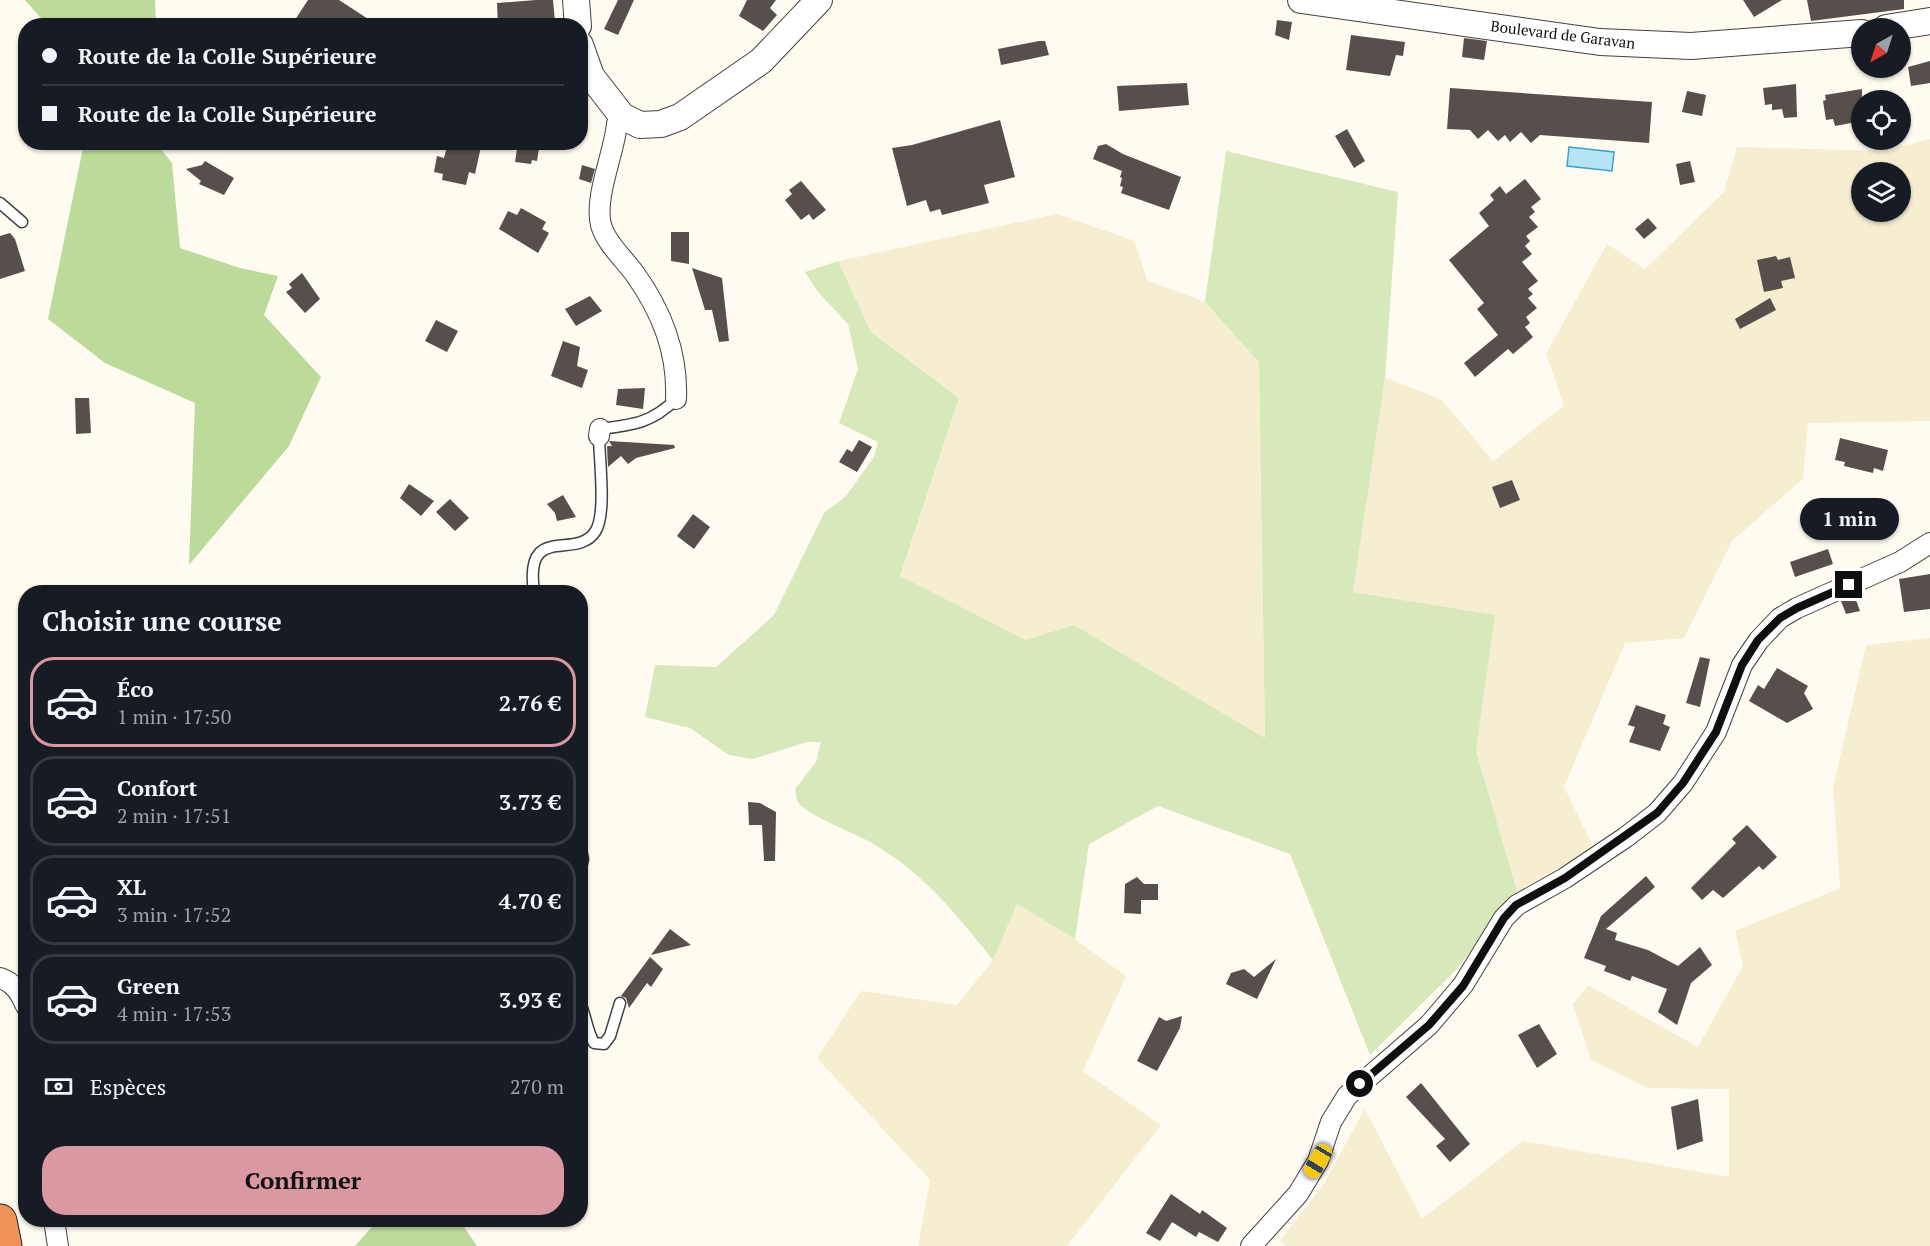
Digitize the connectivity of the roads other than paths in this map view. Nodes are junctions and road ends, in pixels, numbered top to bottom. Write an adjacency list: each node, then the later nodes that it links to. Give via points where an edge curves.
1 (576, 0): 4 (street)
2 (819, 0): 9 (street, via 761,61 680,117 661,124 640,125)
3 (1301, 0): 7 (street, Boulevard de Garavan, via 1600,42 1691,46)
4 (577, 18)
5 (1930, 21): 6 (street)
6 (1911, 24)
7 (1851, 34)
8 (588, 68): 9 (street)
9 (622, 116): 12 (street, via 602,197 602,226 653,301 669,338 677,373)
10 (0, 203): 11 (lane)
11 (22, 222)
12 (676, 399): 14 (lane, via 662,413 637,424 600,432 601,520 594,534 579,543 550,545 536,559 531,574)
13 (1930, 543): 23 (street, via 1900,562 1797,608 1780,618 1758,640 1742,665 1716,732 1683,783 1657,813 1626,837 1516,905 1463,986 1429,1025 1347,1096 1331,1122 1318,1161 1298,1194)
14 (533, 585)
15 (0, 978): 16 (street)
16 (18, 990)
17 (620, 1004): 18 (lane, via 610,1036 603,1044 594,1043 589,1035)
18 (588, 1020)
19 (0, 1221): 21 (highway)
20 (55, 1227): 22 (street)
21 (5, 1246)
22 (58, 1246)
23 (1251, 1246)

